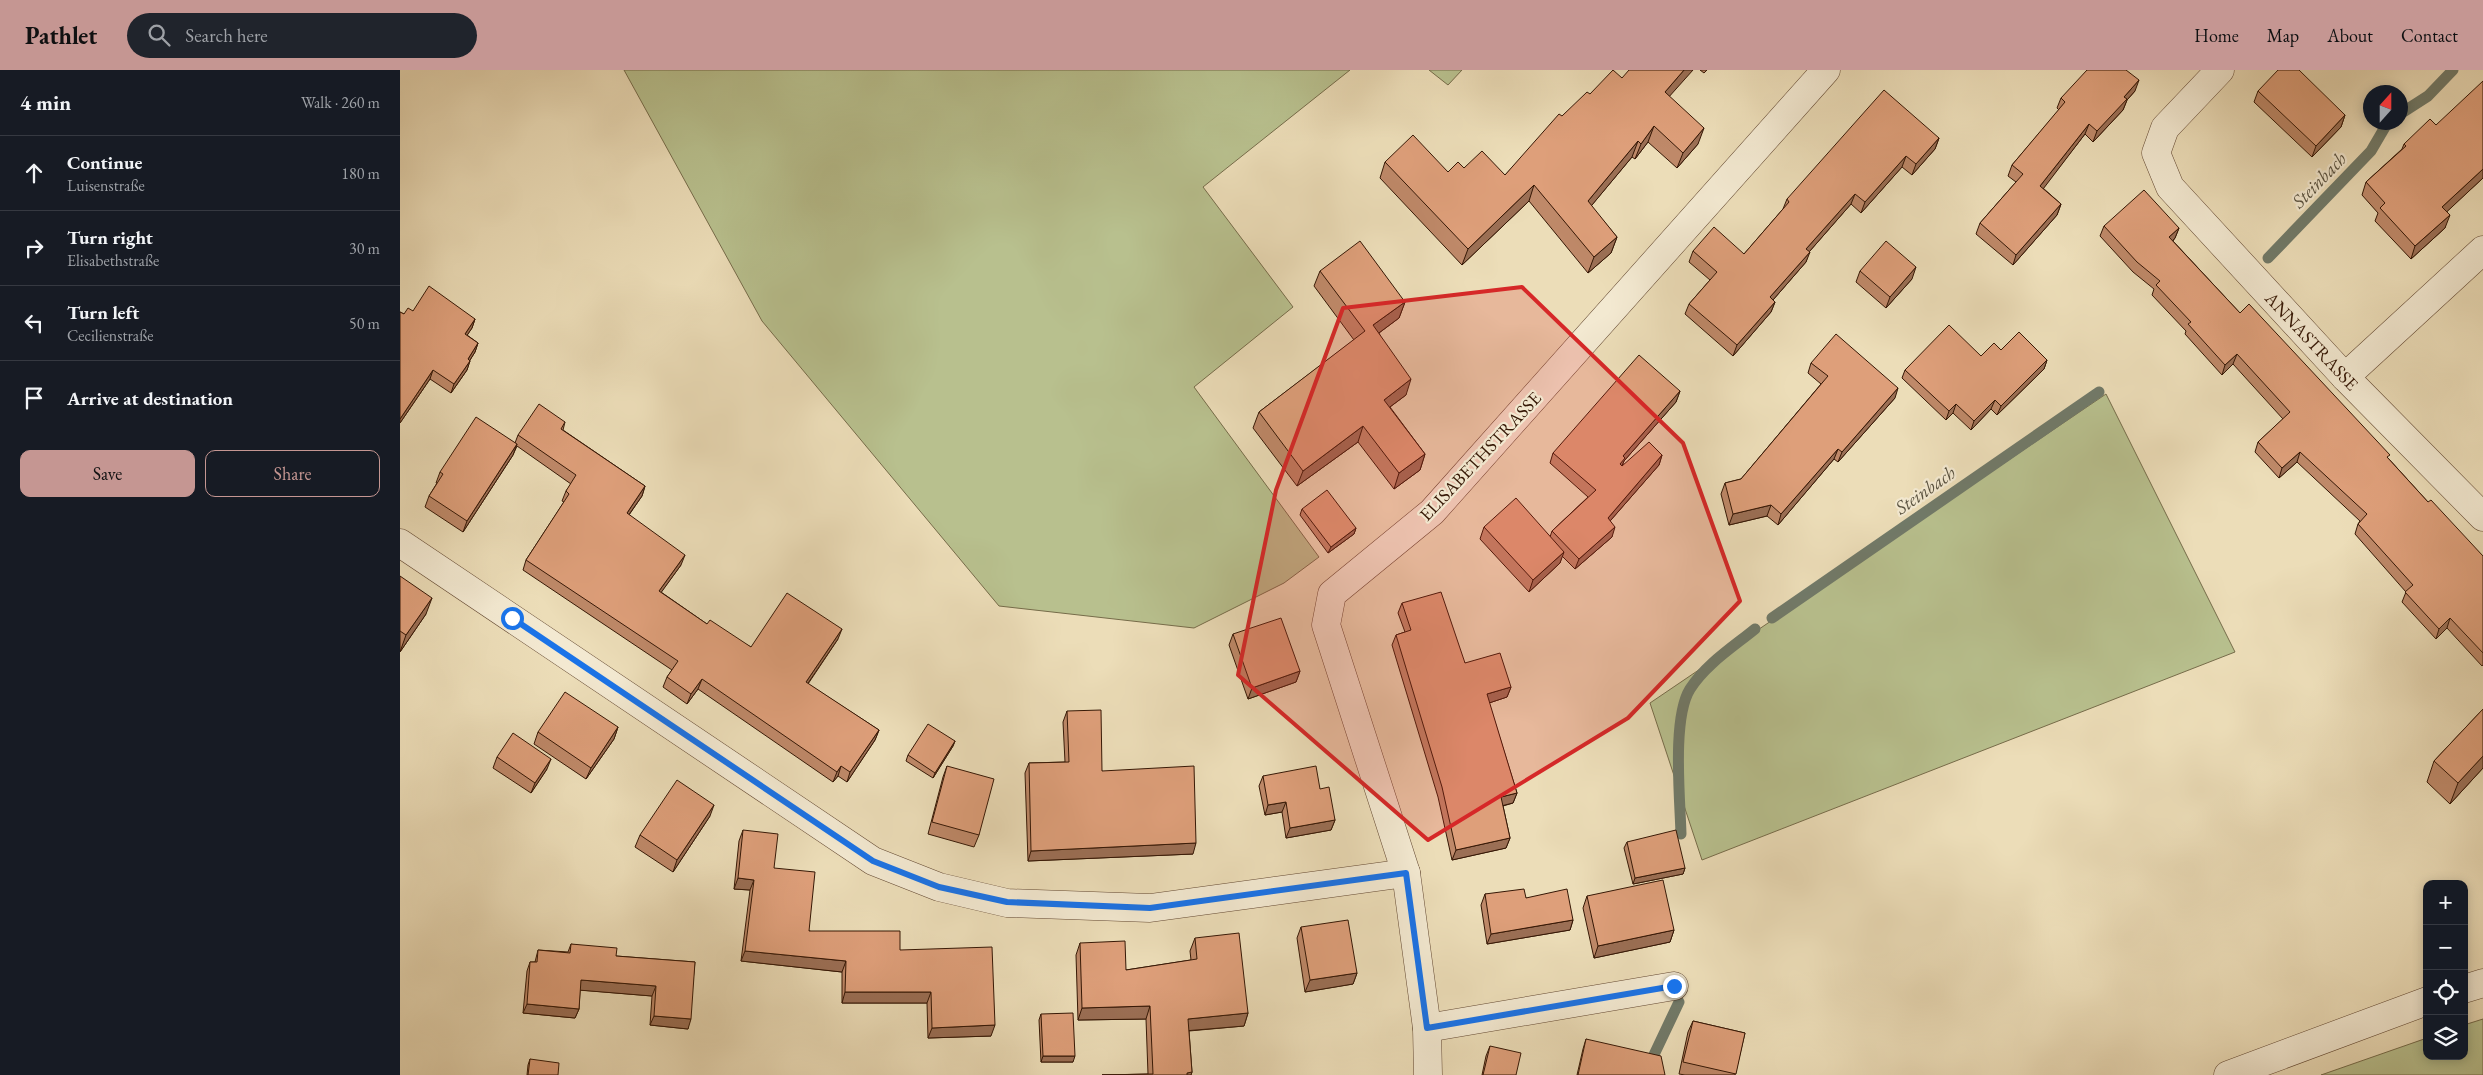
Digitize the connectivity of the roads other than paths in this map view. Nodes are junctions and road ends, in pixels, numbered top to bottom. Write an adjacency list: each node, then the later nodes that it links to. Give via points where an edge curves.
1 (1826, 70): 7 (street, ELISABETHSTRASSE, via 1432,512 1332,594 1326,625)
2 (2220, 70): 4 (street, ANNASTRASSE, via 2165,128 2156,153 2170,187)
3 (2483, 250): 4 (street)
4 (2345, 378): 5 (street, ANNASTRASSE)
5 (2483, 517)
6 (400, 543): 7 (street, via 873,861 939,887 1007,902 1150,908)
7 (1406, 873): 12 (street, ELISABETHSTRASSE)
8 (2483, 983): 10 (street)
9 (1674, 986): 12 (street)
10 (2468, 988)
11 (2423, 1002): 14 (street)
12 (1427, 1028): 13 (street, ELISABETHSTRASSE)
13 (1428, 1075)
14 (2228, 1075)

